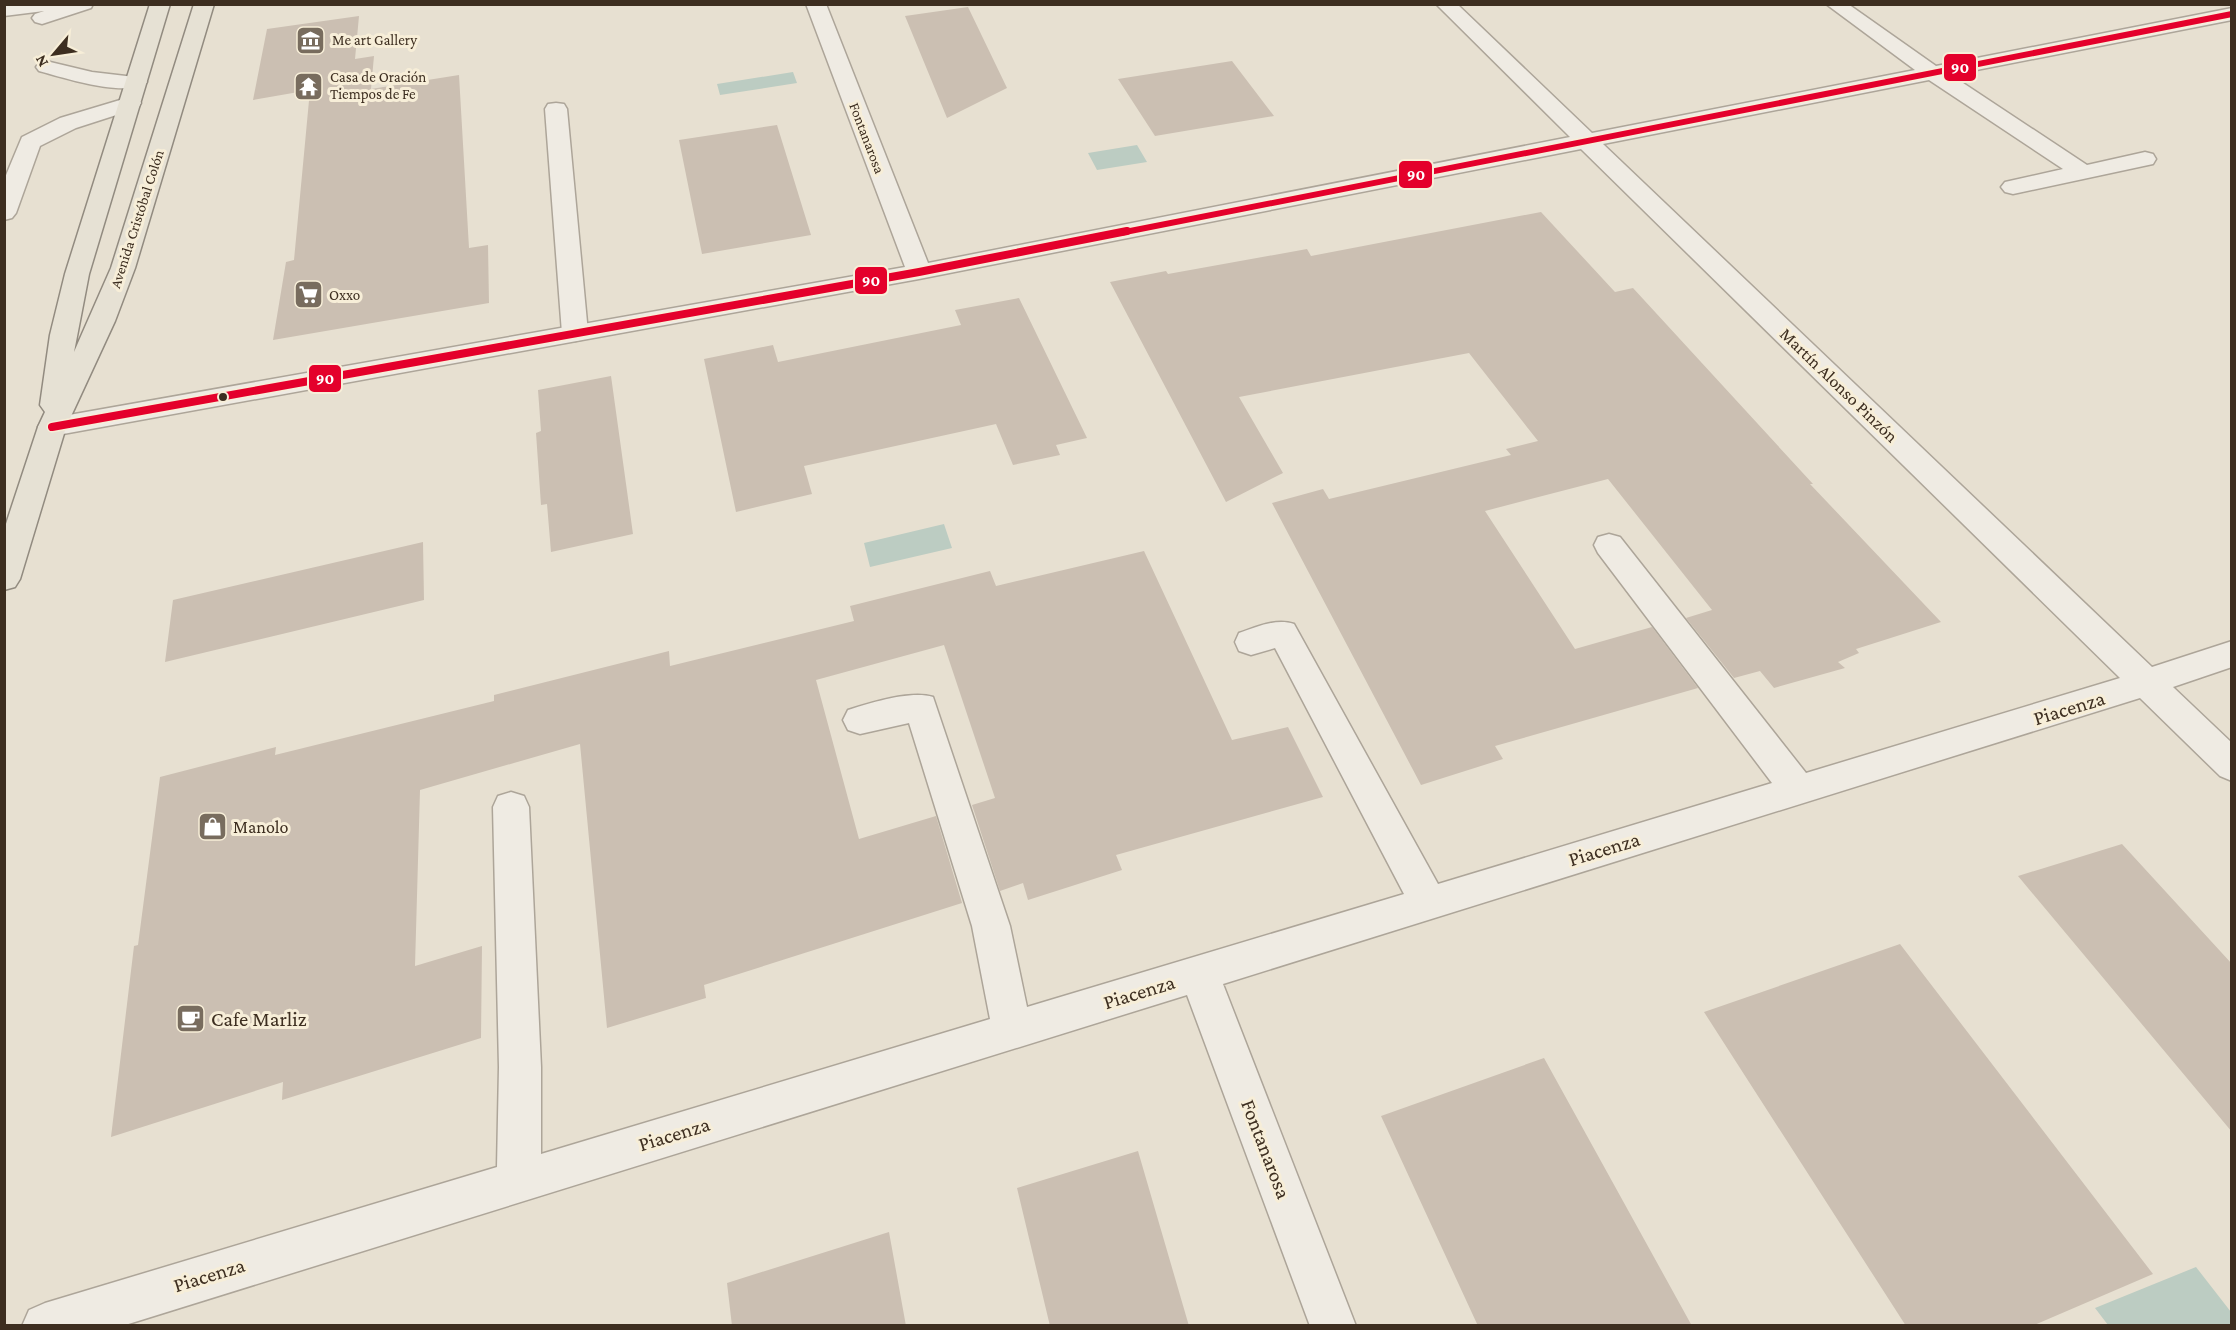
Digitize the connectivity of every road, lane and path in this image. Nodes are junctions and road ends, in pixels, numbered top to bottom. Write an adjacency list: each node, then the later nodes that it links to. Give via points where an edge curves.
1 (84, 4): 7 (street)
2 (160, 4): 12 (main road, Avenida Cristóbal Colón)
3 (204, 4): 23 (main road, Avenida Cristóbal Colón, via 123,268)
4 (816, 4): 21 (street, Fontanarosa)
5 (1445, 4): 15 (street, Martín Alonso Pinzón)
6 (1835, 4): 11 (street)
7 (44, 8): 8 (street)
8 (4, 10)
9 (2232, 14): 11 (street)
10 (46, 67): 12 (street)
11 (1933, 73): 15 (street); 18 (street)
12 (133, 93): 14 (street); 23 (main road, Avenida Cristóbal Colón, via 77,274 63,335)
13 (556, 110): 22 (street)
14 (30, 142): 16 (street); 20 (street)
15 (1587, 142): 21 (street); 28 (street, Martín Alonso Pinzón)
16 (4, 146)
17 (2145, 159): 18 (street)
18 (2084, 172): 19 (street)
19 (2013, 187)
20 (4, 213)
21 (919, 272): 22 (street)
22 (575, 333): 23 (street)
23 (52, 427): 25 (main road, Avenida Cristóbal Colón)
24 (1609, 545): 31 (street)
25 (4, 579)
26 (1251, 642): 33 (street, via 1284,633)
27 (2232, 654): 28 (street, Piacenza)
28 (2148, 684): 30 (street, Martín Alonso Pinzón); 31 (street, Piacenza)
29 (860, 720): 35 (street, via 921,706 991,926)
30 (2232, 766)
31 (1798, 790): 33 (street, Piacenza)
32 (511, 807): 36 (street, via 520,1067)
33 (1428, 903): 34 (street, Piacenza)
34 (1199, 973): 35 (street, Piacenza); 38 (street, Fontanarosa)
35 (1012, 1030): 36 (street, Piacenza)
36 (519, 1181): 37 (street, Piacenza)
37 (45, 1326)
38 (1333, 1326)

